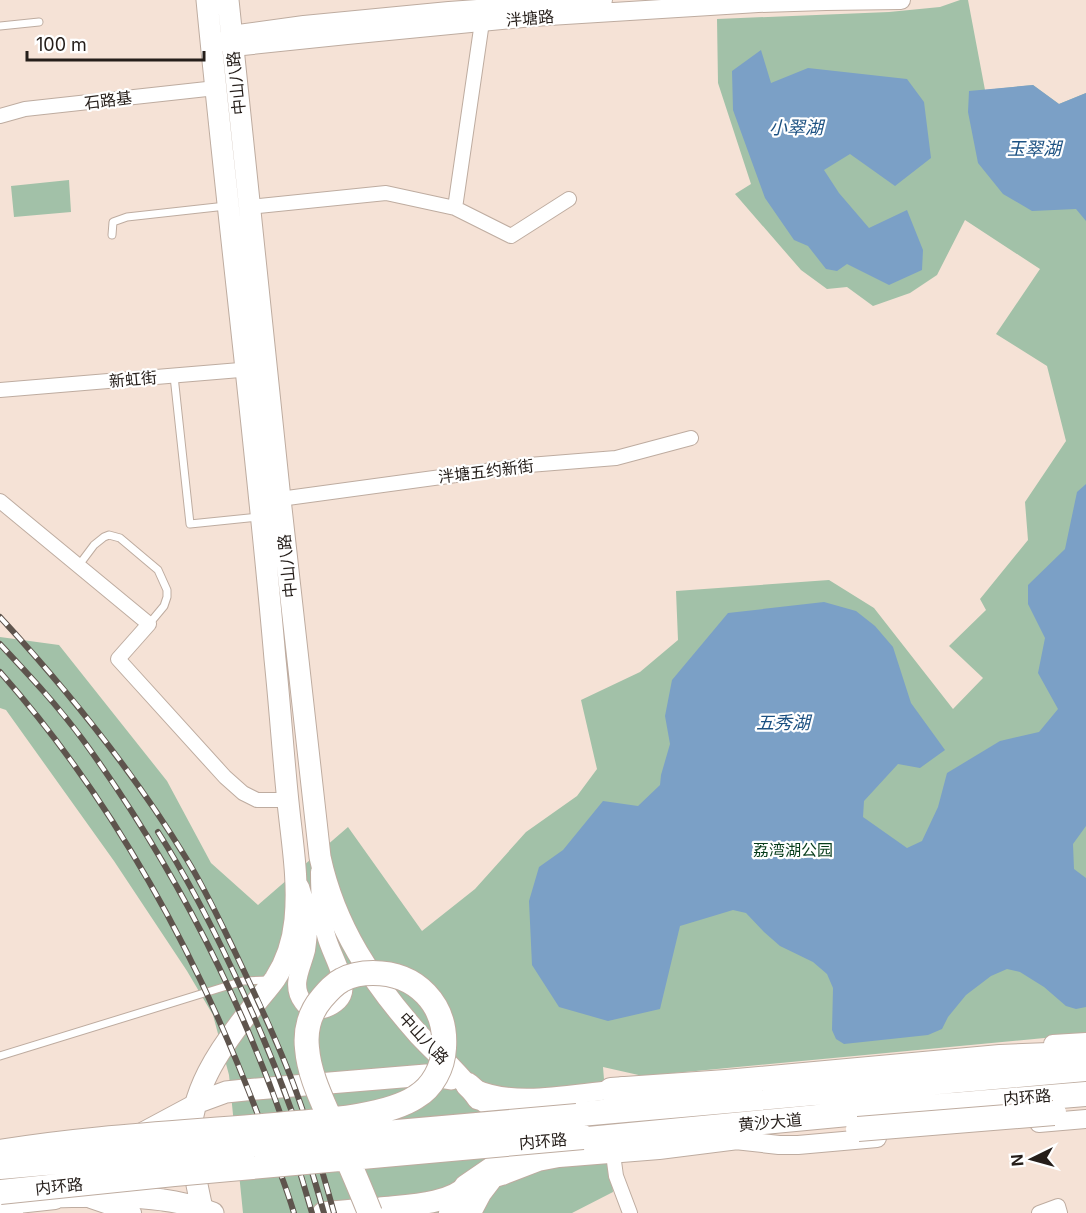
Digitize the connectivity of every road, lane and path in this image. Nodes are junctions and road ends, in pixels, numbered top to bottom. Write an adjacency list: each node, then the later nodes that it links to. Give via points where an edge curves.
1 (207, 0): 9 (main road, 中山八路)
2 (603, 0): 8 (main road)
3 (901, 0): 6 (main road, 泮塘路, via 758,3)
4 (228, 5): 8 (main road, via 251,25); 9 (main road, 中山八路)
5 (39, 22): 7 (lane)
6 (482, 22): 9 (main road, 泮塘路); 14 (street)
7 (0, 26)
8 (276, 29): 9 (main road)
9 (225, 45): 10 (main road, 中山八路); 13 (main road, 中山八路)
10 (216, 88): 11 (street, 石路基, via 25,109); 13 (main road, 中山八路)
11 (0, 116)
12 (570, 199): 14 (street, via 511,236)
13 (239, 206): 14 (street, via 386,193); 15 (lane, via 127,217 113,222); 16 (main road, 中山八路)
14 (456, 208)
15 (112, 235)
16 (257, 369): 17 (street, 新虹街); 20 (main road, 中山八路); 22 (main road, 中山八路)
17 (174, 376): 18 (street, 新虹街); 22 (lane, via 190,524)
18 (0, 390)
19 (691, 438): 20 (street, 泮塘五约新街, via 616,458 530,465)
20 (280, 499): 26 (main road, 中山八路)
21 (0, 501): 23 (street)
22 (261, 517): 25 (main road, 中山八路)
23 (79, 565): 24 (street); 24 (lane, via 94,545 110,536 120,538 158,570 167,597)
24 (149, 624): 25 (street, via 118,659 243,793 257,800)
25 (288, 800): 27 (main road, 中山八路)
26 (320, 857): 27 (main road, via 321,915 343,986 341,997 325,1008 306,1006 297,991 308,928); 33 (main road, 中山八路, via 342,925 361,959 402,1015)
27 (297, 876): 28 (main road, 中山八路, via 292,939)
28 (274, 980): 31 (lane, via 243,981); 37 (main road, 中山八路, via 209,1068)
29 (1086, 1042): 34 (main road, via 698,1073 643,1080)
30 (1086, 1053): 34 (highway)
31 (1, 1054)
32 (1086, 1070): 38 (highway, 黄沙大道); 50 (highway, 内环路, bridge)
33 (468, 1085): 37 (main road, via 419,1075 226,1092); 38 (highway, 黄沙大道, via 505,1113 518,1117); 53 (main road, 中山八路, via 486,1117 488,1144 482,1166)
34 (611, 1090): 38 (main road)
35 (1086, 1093): 36 (highway, 黄沙大道); 54 (highway, 内环路, bridge)
36 (999, 1101): 42 (street); 43 (highway, 黄沙大道, via 869,1112)
37 (196, 1103): 41 (main road, 中山八路); 48 (main road, via 123,1141)
38 (534, 1108): 47 (main road)
39 (1086, 1110): 43 (highway, bridge, via 858,1129)
40 (1086, 1119): 42 (main road)
41 (192, 1126): 49 (main road, via 154,1158); 60 (main road, 中山八路, via 194,1166)
42 (1001, 1127): 44 (main road, via 779,1145)
43 (775, 1129): 44 (main road); 47 (highway, 黄沙大道)
44 (735, 1140): 46 (main road)
45 (0, 1152): 63 (highway, bridge, via 94,1140 250,1127 317,1120 326,1119 334,1118 344,1117 407,1103 429,1087 438,1072 444,1034 438,1011 423,991 391,974 365,973 340,981 318,1002 306,1034 313,1079 327,1113 331,1122 335,1132 366,1202)
46 (613, 1154): 47 (main road); 66 (street, via 616,1176)
47 (528, 1156): 52 (main road); 53 (highway, 黄沙大道); 65 (main road)
48 (0, 1158)
49 (141, 1163): 51 (main road); 57 (main road, via 145,1181)
50 (0, 1167)
51 (0, 1178)
52 (492, 1179): 53 (main road); 65 (main road)
53 (466, 1187): 62 (main road, via 426,1203); 64 (highway)
54 (0, 1192)
55 (0, 1197): 56 (main road)
56 (83, 1197): 57 (main road); 58 (main road)
57 (134, 1205): 60 (main road, via 165,1200)
58 (0, 1206)
59 (0, 1212): 61 (highway)
60 (207, 1212)
61 (11, 1213)
62 (323, 1213)
63 (370, 1213)
64 (451, 1213)
65 (472, 1213)
66 (630, 1213)
67 (1039, 1213): 68 (street, via 1058,1206)
68 (1060, 1213)

